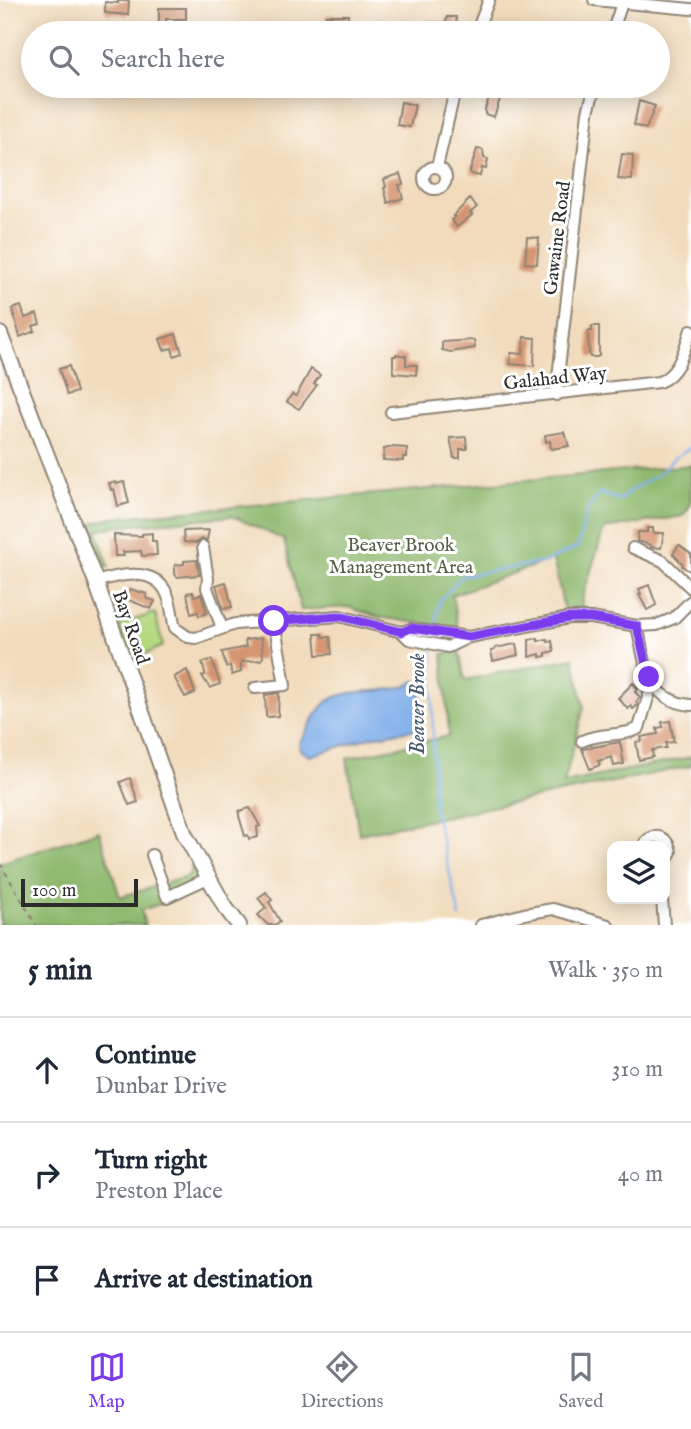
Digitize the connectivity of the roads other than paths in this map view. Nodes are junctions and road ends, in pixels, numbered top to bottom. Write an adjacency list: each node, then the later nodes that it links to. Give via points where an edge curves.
1 (489, 0): 5 (street)
2 (594, 0): 3 (street)
3 (622, 3): 4 (street); 6 (street)
4 (691, 9)
5 (481, 21)
6 (616, 21)
7 (453, 98): 9 (street)
8 (592, 98): 12 (street, Gawaine Road)
9 (437, 167)
10 (691, 330): 12 (street, Galahad Way, via 681,359 668,378 646,385)
11 (0, 334): 16 (main road, Bay Road)
12 (556, 395): 13 (street, Galahad Way)
13 (391, 412)
14 (202, 547): 21 (street, via 207,588)
15 (633, 548): 17 (street, via 663,561)
16 (96, 582): 21 (street, via 129,574 147,576 163,586 180,633 196,638); 31 (main road, Bay Road, via 177,816)
17 (691, 588)
18 (691, 601): 20 (street, via 666,622)
19 (274, 621): 21 (street); 22 (street, via 339,616 402,632 409,639); 25 (street, via 285,685)
20 (637, 626): 23 (street, via 569,618); 24 (street)
21 (222, 628)
22 (420, 636): 23 (street); 23 (street, via 448,647)
23 (469, 637)
24 (652, 684): 26 (street, via 669,700); 27 (street, via 639,728)
25 (255, 688)
26 (691, 705)
27 (582, 741)
28 (646, 841): 29 (street, via 653,836)
29 (666, 841)
30 (152, 855): 31 (street, via 167,897)
31 (208, 878): 33 (main road, Bay Road)
32 (662, 904): 36 (street)
33 (239, 925)
34 (481, 925): 35 (street, via 553,909)
35 (608, 925)
36 (664, 925)

